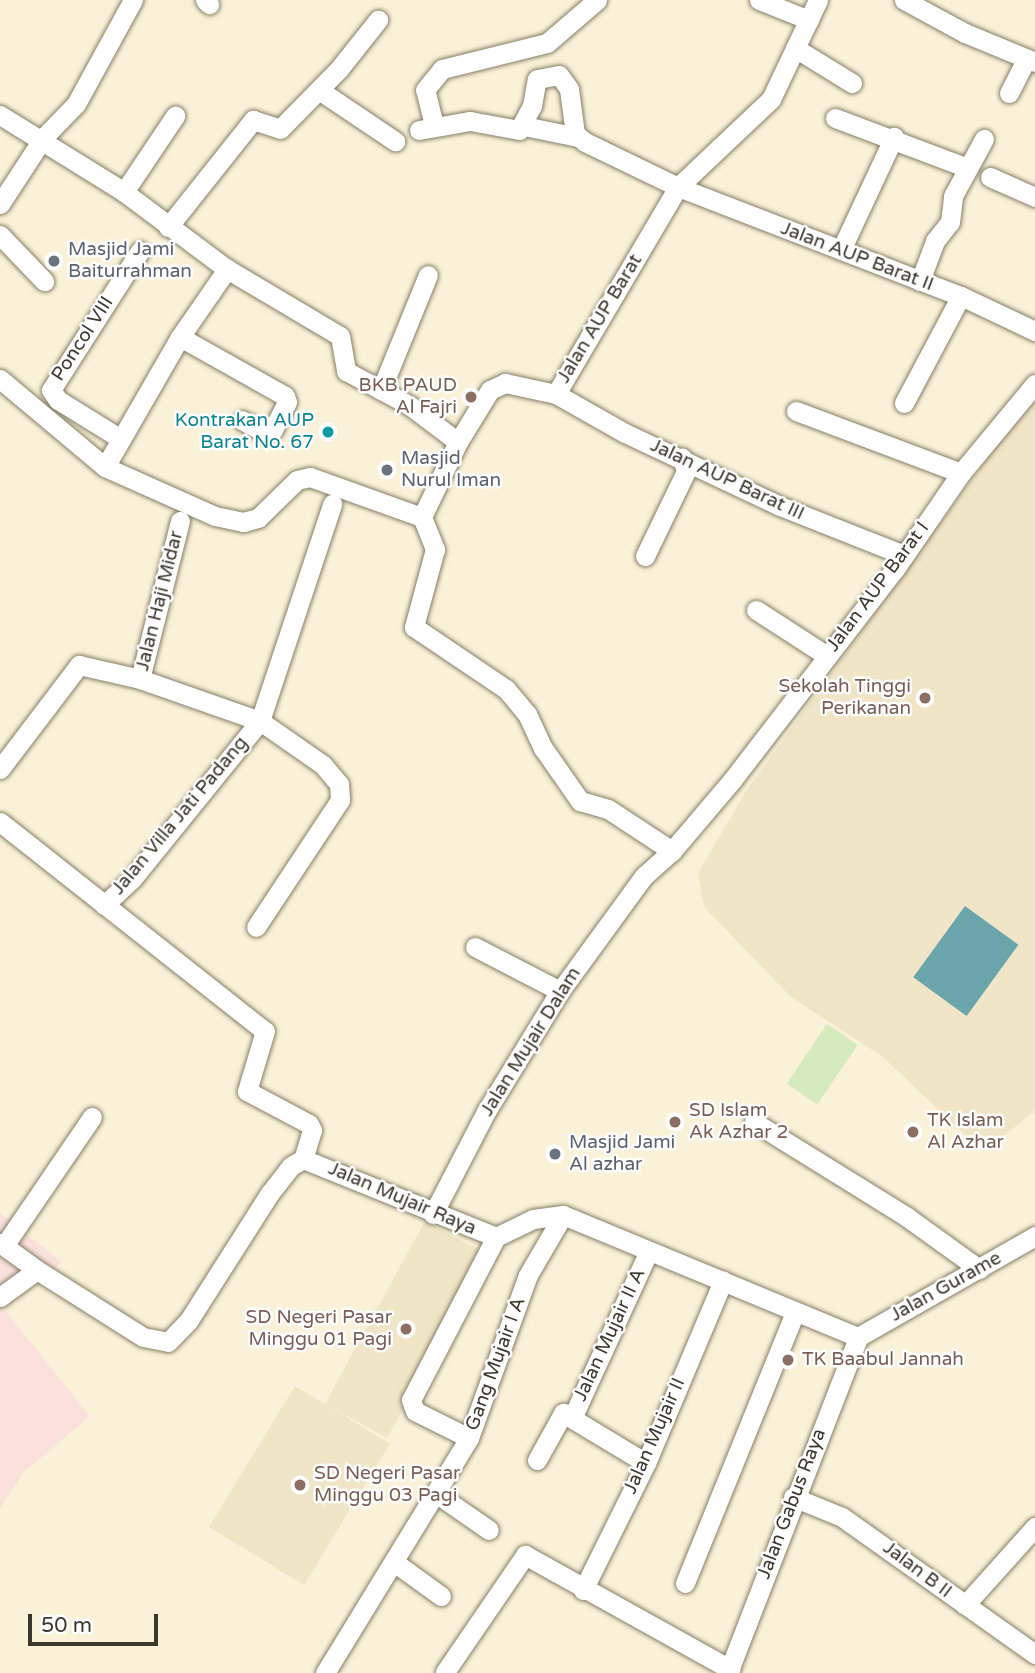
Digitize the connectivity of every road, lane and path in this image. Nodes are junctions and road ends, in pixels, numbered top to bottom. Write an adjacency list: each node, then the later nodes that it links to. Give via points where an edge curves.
1 (133, 0): 19 (street, via 76,104)
2 (597, 0): 16 (street, Jalan AUP Barat II, via 547,43 442,69 425,90 426,128 470,121 519,130)
3 (758, 0): 7 (street)
4 (818, 0): 7 (street, Jalan AUP Barat)
5 (904, 0): 9 (street)
6 (378, 20): 11 (street)
7 (809, 20): 8 (street, Jalan AUP Barat)
8 (796, 48): 10 (street); 24 (street, Jalan AUP Barat, via 760,111)
9 (1030, 62): 12 (street)
10 (852, 83)
11 (319, 90): 21 (street); 28 (street, via 280,129 253,120)
12 (1009, 93)
13 (0, 115): 19 (street)
14 (174, 116): 25 (street)
15 (835, 118): 18 (street)
16 (524, 126): 17 (street, Jalan AUP Barat II); 17 (street, via 537,79 559,75 569,89)
17 (578, 137): 24 (street, Jalan AUP Barat II)
18 (894, 137): 22 (street); 30 (street)
19 (43, 138): 25 (street); 27 (street)
20 (984, 139): 22 (street)
21 (395, 141)
22 (968, 168): 35 (street, via 949,206 950,222 935,241)
23 (990, 177): 26 (street)
24 (678, 187): 30 (street, Jalan AUP Barat II); 42 (street, Jalan AUP Barat)
25 (124, 192): 28 (street)
26 (1035, 197)
27 (0, 204)
28 (168, 227): 32 (street)
29 (0, 235): 34 (street)
30 (841, 250): 35 (street, Jalan AUP Barat II)
31 (141, 251): 46 (street, Poncol VIII, via 51,390 58,400)
32 (227, 269): 38 (street); 41 (street, via 340,336 346,371)
33 (428, 275): 41 (street)
34 (44, 281)
35 (920, 281): 36 (street, Jalan AUP Barat II)
36 (961, 296): 37 (street, Jalan AUP Barat II); 43 (street)
37 (1035, 331)
38 (180, 337): 45 (street, via 285,396 287,402 273,430 266,433); 46 (street)
39 (0, 379): 49 (street)
40 (1035, 384): 50 (street, Jalan AUP Barat I)
41 (381, 390): 47 (street)
42 (556, 394): 47 (street, Jalan AUP Barat, via 498,384); 48 (street, Jalan AUP Barat III)
43 (904, 403)
44 (796, 411): 50 (street)
45 (242, 420)
46 (121, 439): 49 (street)
47 (458, 442): 52 (street, Jalan AUP Barat)
48 (682, 458): 54 (street, via 686,471); 55 (street, Jalan AUP Barat III, via 780,506)
49 (105, 467): 52 (street, via 195,509 243,522 270,511 297,480 316,478)
50 (961, 473): 55 (street, Jalan AUP Barat I)
51 (332, 504): 59 (street)
52 (422, 517): 62 (street, via 435,550 414,627 425,639 506,689 527,714 543,748 580,801 608,809)
53 (180, 522): 58 (street, Jalan Haji Midar)
54 (645, 555)
55 (904, 555): 57 (street, Jalan AUP Barat I)
56 (756, 610): 57 (street)
57 (827, 656): 62 (street, Jalan AUP Barat I)
58 (140, 679): 59 (street, Jalan Haji Midar); 60 (street, via 79,665)
59 (260, 721): 63 (street, Jalan Villa Jati Padang, via 132,879); 64 (street, Jalan Haji Midar, via 323,765 339,784 340,800)
60 (0, 769)
61 (0, 822): 63 (street, Jalan Villa Jati Padang)
62 (672, 850): 66 (street, Jalan Mujair Dalam, via 644,876)
63 (104, 905): 69 (street, via 265,1031 247,1091 309,1124 312,1130)
64 (256, 928)
65 (475, 947): 66 (street)
66 (560, 991): 70 (street, Jalan Mujair Dalam, via 486,1110)
67 (92, 1117): 74 (street)
68 (754, 1122): 76 (street, via 907,1217)
69 (303, 1160): 70 (street, Jalan Mujair Raya); 77 (street, Jalan Mujair Raya, via 291,1166 270,1193 189,1320 168,1342 143,1338)
70 (433, 1213): 73 (street, Jalan Mujair Raya)
71 (563, 1215): 73 (street, Jalan Mujair Raya, via 533,1219); 75 (street); 83 (street, Gang Mujair I A, via 528,1275)
72 (1035, 1236): 76 (street, Jalan Gurame)
73 (496, 1237): 83 (street, via 411,1400 415,1411)
74 (2, 1245): 77 (street)
75 (648, 1253): 78 (street); 82 (street, Jalan Mujair II A)
76 (979, 1269): 81 (street, Jalan Gurame)
77 (37, 1270): 79 (street)
78 (723, 1281): 80 (street); 85 (street, Jalan Mujair II)
79 (0, 1297)
80 (794, 1314): 81 (street); 91 (street)
81 (858, 1337): 87 (street, Jalan Gabus Raya)
82 (573, 1416): 84 (street, via 563,1413 558,1417); 85 (street)
83 (469, 1438): 86 (street, Gang Mujair I A)
84 (537, 1460)
85 (646, 1463): 92 (street, Jalan Mujair II)
86 (436, 1494): 89 (street); 90 (street, Gang Mujair I A)
87 (797, 1498): 94 (street, Jalan B II, via 833,1512); 96 (street, Jalan Gabus Raya)
88 (1035, 1527): 94 (street)
89 (489, 1530)
90 (394, 1562): 93 (street); 98 (street, Gang Mujair I A)
91 (685, 1583)
92 (583, 1590): 96 (street); 97 (street, via 525,1555)
93 (442, 1596)
94 (965, 1605): 95 (street, Jalan B II)
95 (1035, 1654)
96 (729, 1671)
97 (445, 1672)
98 (325, 1673)

